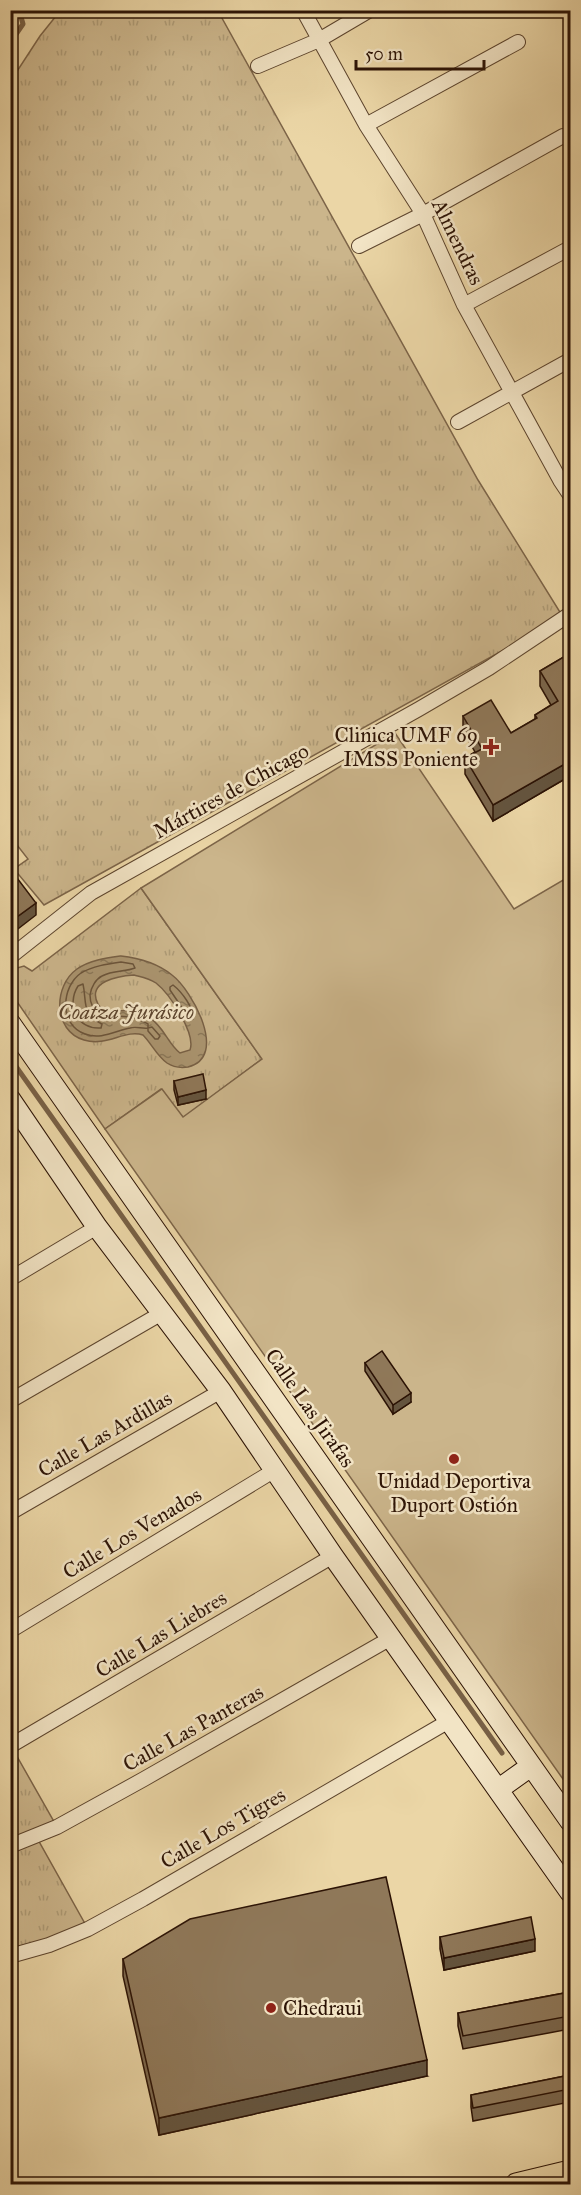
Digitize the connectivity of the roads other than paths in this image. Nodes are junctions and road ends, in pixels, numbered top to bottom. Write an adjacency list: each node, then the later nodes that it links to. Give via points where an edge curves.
1 (303, 10): 3 (street, Almendras)
2 (370, 10): 3 (street)
3 (319, 40): 5 (street); 6 (street, Almendras)
4 (518, 42): 6 (street)
5 (258, 66)
6 (366, 125): 8 (street, Almendras)
7 (563, 136): 8 (street)
8 (423, 214): 9 (street); 11 (street, Almendras)
9 (359, 246)
10 (570, 248): 11 (street)
11 (465, 305): 13 (street, Almendras)
12 (570, 360): 13 (street)
13 (512, 392): 14 (street); 15 (street, Almendras)
14 (458, 422)
15 (566, 477): 16 (street, Almendras)
16 (570, 495)
17 (570, 614): 18 (street, Mártires de Chicago, via 419,709 91,893)
18 (10, 957)
19 (10, 1023): 33 (main road, Calle Las Jirafas)
20 (10, 1099): 21 (main road)
21 (97, 1227): 22 (street); 23 (main road)
22 (10, 1280)
23 (162, 1313): 24 (main road); 25 (street)
24 (221, 1391): 26 (main road); 27 (street, Calle Las Ardillas)
25 (10, 1401)
26 (275, 1470): 28 (main road); 29 (street, Calle Los Venados)
27 (10, 1513)
28 (333, 1556): 30 (main road); 32 (street, Calle Las Liebres)
29 (10, 1631)
30 (391, 1638): 31 (main road); 36 (street, Calle Las Panteras, via 57,1827)
31 (449, 1721): 34 (main road); 38 (street, Calle Los Tigres, via 97,1924 49,1945)
32 (10, 1746)
33 (531, 1766): 34 (main road); 35 (main road, Calle Las Jirafas)
34 (499, 1789): 37 (main road)
35 (570, 1821)
36 (10, 1846)
37 (570, 1892)
38 (10, 1956)
39 (570, 2171): 40 (main road)
40 (516, 2184)

